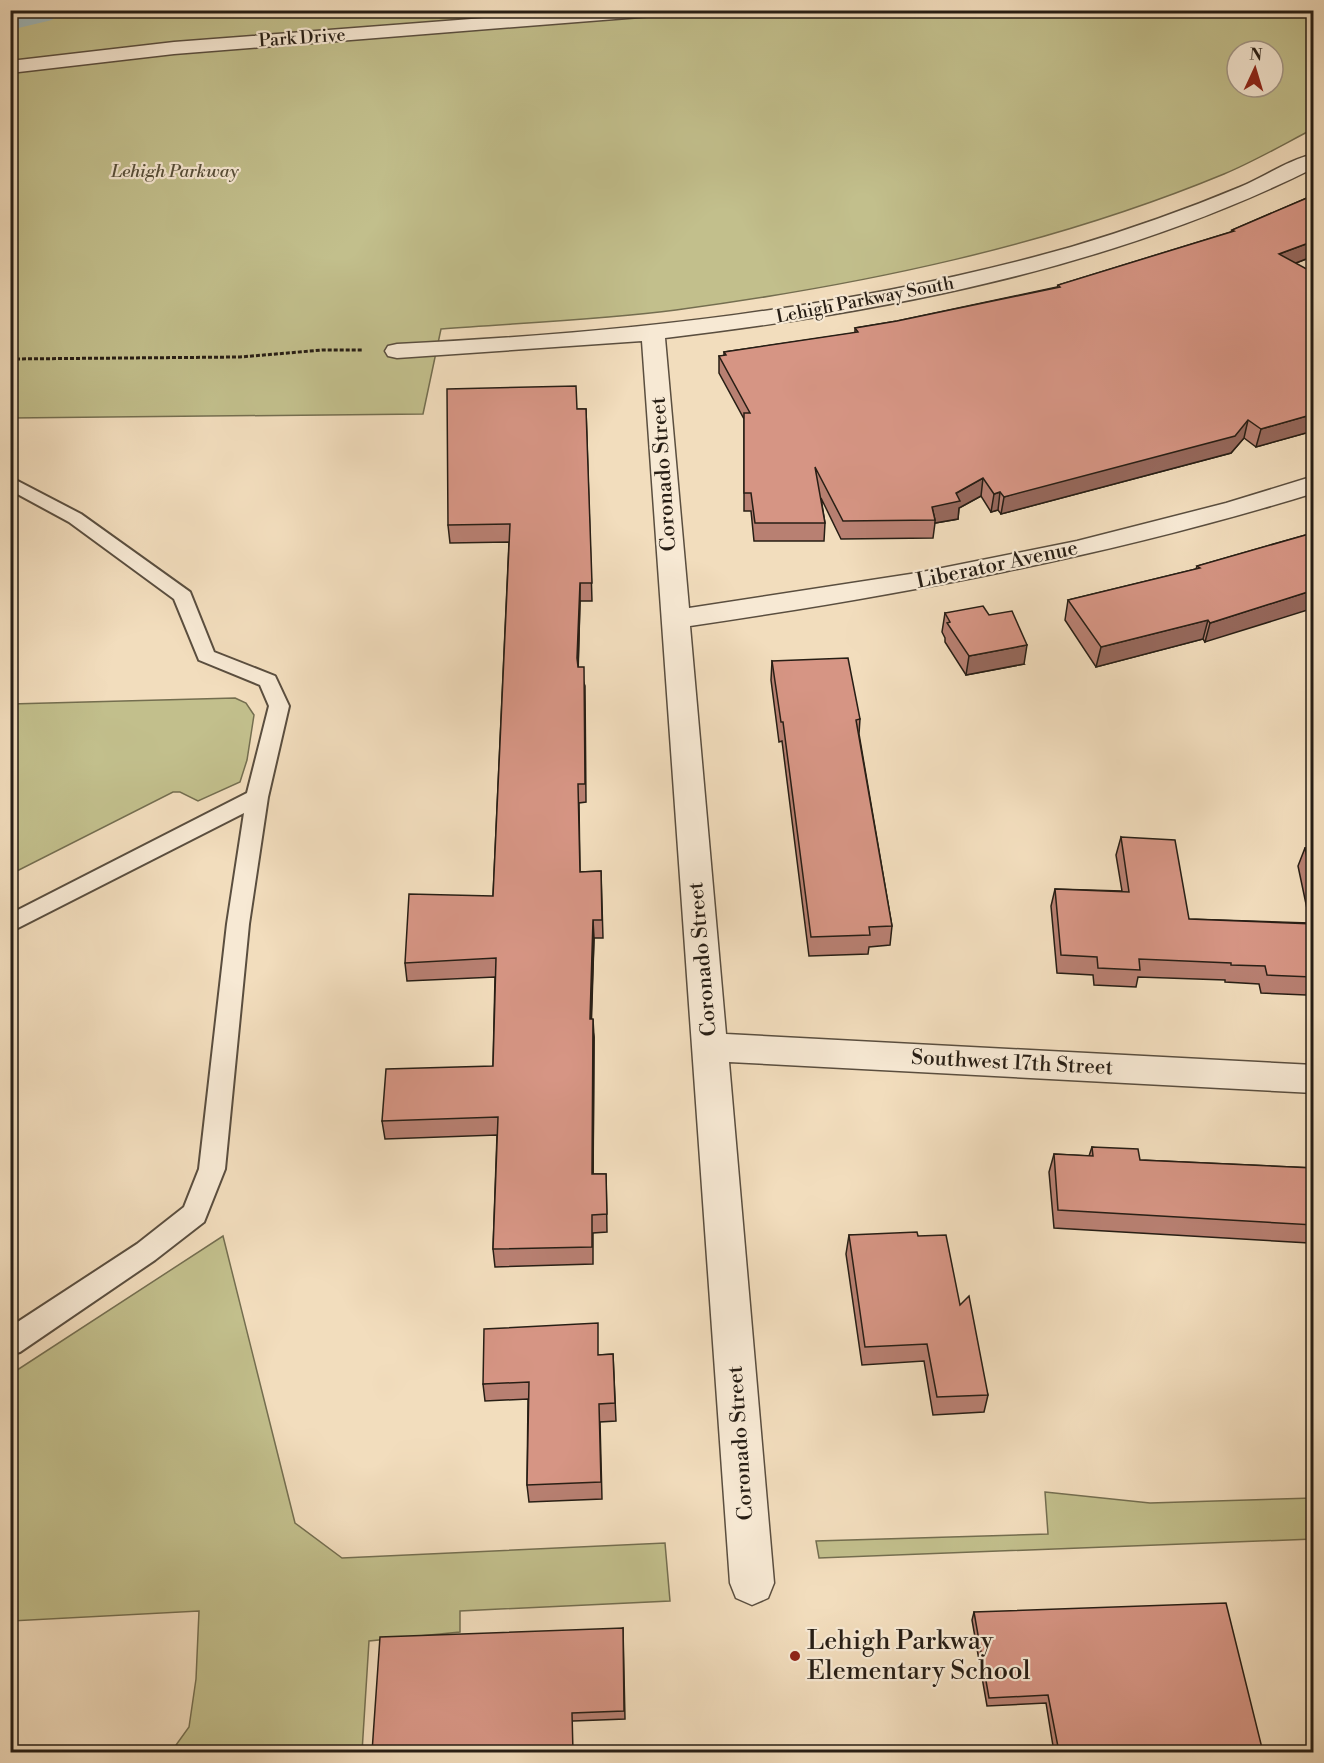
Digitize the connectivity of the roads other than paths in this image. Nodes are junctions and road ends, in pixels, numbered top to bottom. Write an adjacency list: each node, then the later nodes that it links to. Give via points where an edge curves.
1 (666, 10): 2 (street, Park Drive, via 174,48)
2 (10, 67)
3 (1314, 160): 4 (street, Lehigh Parkway South, via 1232,199 1166,224 1007,272 824,310)
4 (653, 334): 5 (street, Lehigh Parkway South); 8 (street, Coronado Street)
5 (397, 351)
6 (10, 482): 9 (lane, via 75,518 183,596 206,656 268,681 279,706)
7 (1314, 484): 8 (street, Liberator Avenue, via 1149,532 1001,567 842,596)
8 (675, 619): 11 (street, Coronado Street)
9 (257, 797): 10 (lane); 13 (lane, via 238,924 212,1169 195,1214 146,1252)
10 (10, 924)
11 (710, 1047): 12 (street, Southwest 17th Street); 14 (street, Coronado Street)
12 (1314, 1079)
13 (10, 1343)
14 (752, 1583)

